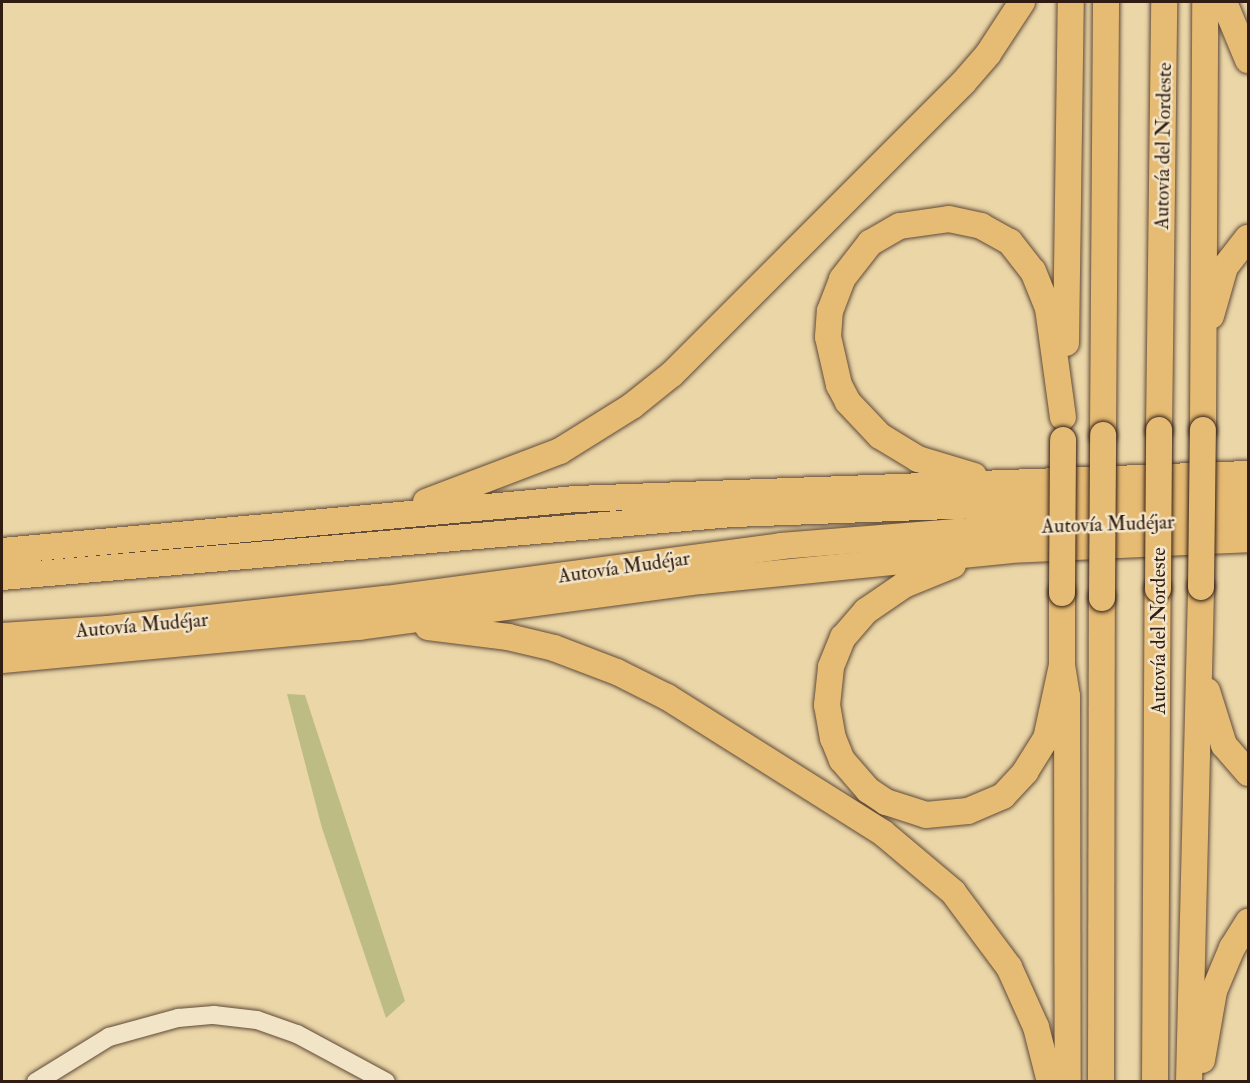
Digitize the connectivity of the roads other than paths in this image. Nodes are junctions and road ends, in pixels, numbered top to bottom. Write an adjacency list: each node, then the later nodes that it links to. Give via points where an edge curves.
1 (1022, 2): 14 (highway, via 963,84 672,374 632,406 560,451 480,484)
2 (1071, 2): 10 (highway)
3 (1106, 2): 31 (highway, bridge)
4 (1164, 2): 32 (highway, Autovía del Nordeste, bridge)
5 (1205, 2): 9 (highway)
6 (1224, 2): 7 (highway)
7 (1248, 60)
8 (1248, 238): 9 (highway, via 1225,267)
9 (1202, 360): 20 (highway, bridge)
10 (1063, 429): 12 (highway, via 1048,308 1033,271 1010,242 981,226 934,219 900,226 865,249 842,279 830,312 832,364 848,402 880,436 902,451 945,469); 24 (highway, bridge)
11 (1248, 474): 12 (highway)
12 (998, 482): 14 (highway, via 648,495)
13 (1248, 495): 19 (highway, Autovía Mudéjar, via 733,514)
14 (386, 515): 18 (highway)
15 (1248, 520): 22 (highway, Autovía Mudéjar, via 1018,527 781,546 374,600 108,629)
16 (1248, 539): 17 (highway)
17 (1010, 550): 21 (highway, via 701,581); 24 (highway, via 962,562 904,585 884,596 854,624 836,653 827,685 829,723 842,760 868,790 905,810 949,815 987,805 1015,785 1046,739)
18 (2, 551)
19 (2, 577)
20 (1200, 625): 25 (highway, via 1214,721 1230,754); 33 (highway)
21 (358, 627): 23 (highway); 29 (highway, via 434,627 508,637 554,648 617,672 667,697 883,833 953,892 1003,958 1028,1007)
22 (2, 636)
23 (2, 660)
24 (1062, 665): 30 (highway, via 1067,696)
25 (1248, 773)
26 (1248, 922): 34 (highway, via 1214,991)
27 (36, 1082): 28 (street, via 109,1037 178,1018 214,1015 257,1020 297,1034)
28 (386, 1082)
29 (1050, 1082)
30 (1068, 1082)
31 (1101, 1082)
32 (1155, 1082)
33 (1189, 1082)
34 (1200, 1082)

